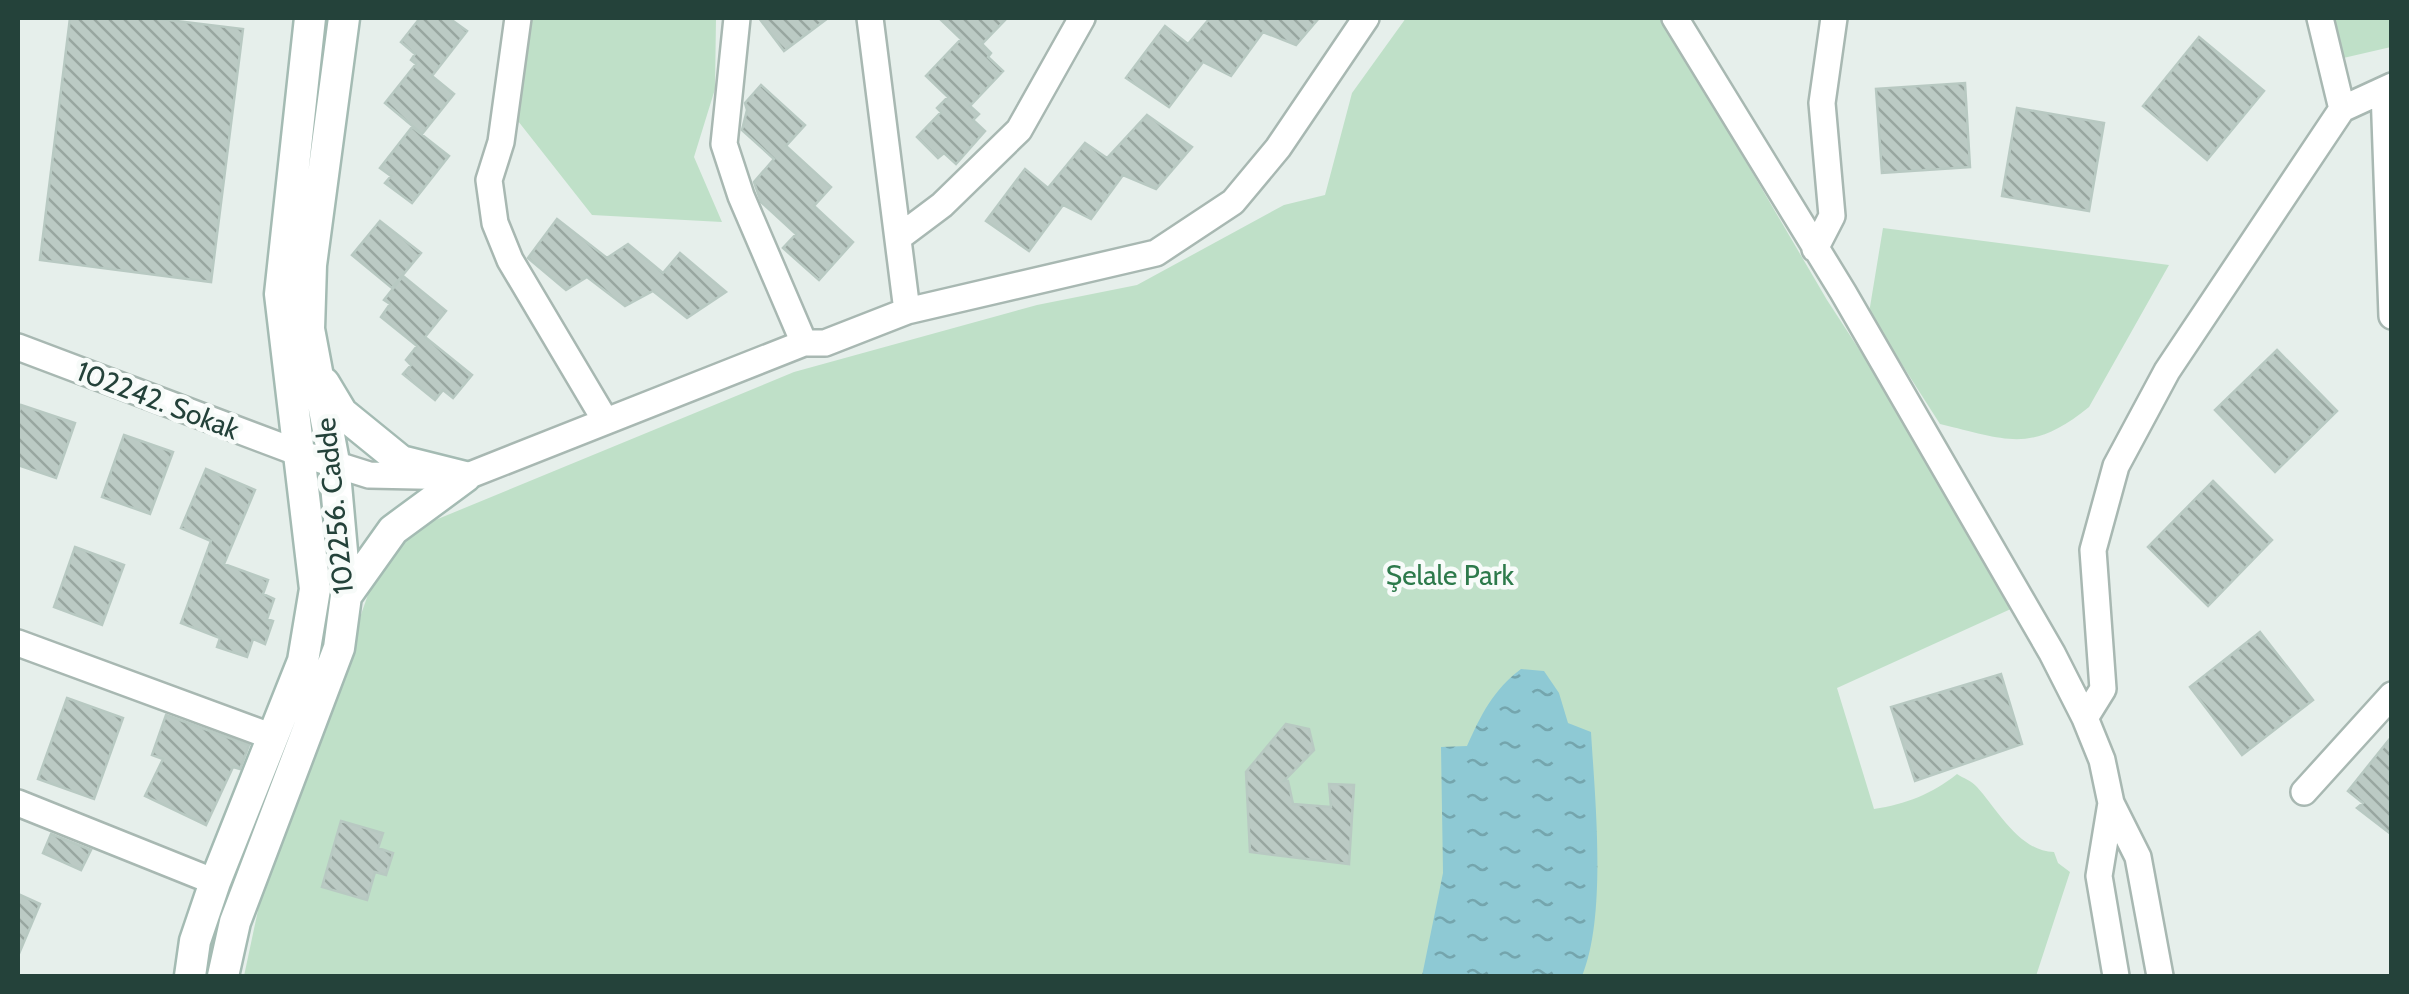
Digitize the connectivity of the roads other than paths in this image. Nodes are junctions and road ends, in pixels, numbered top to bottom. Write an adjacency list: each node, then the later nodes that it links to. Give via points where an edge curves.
1 (310, 18): 21 (street, 102256. Cadde, via 280,294)
2 (344, 18): 19 (street, 102256. Cadde, via 311,265 309,329)
3 (518, 18): 20 (street, via 501,142 489,180 495,223)
4 (737, 18): 17 (street, via 724,144)
5 (870, 18): 13 (street)
6 (1082, 18): 13 (street, via 1020,130 942,206)
7 (1366, 18): 15 (street, via 1233,202 1156,252)
8 (1674, 18): 14 (street)
9 (1834, 18): 14 (street, via 1822,103 1832,216)
10 (2320, 18): 12 (street)
11 (2388, 88): 12 (street); 16 (street)
12 (2342, 109): 27 (street, via 2168,370 2116,466 2093,550 2103,689)
13 (898, 238): 15 (street)
14 (1815, 249): 27 (street)
15 (907, 310): 17 (street, via 826,343)
16 (2392, 316)
17 (804, 344): 20 (street)
18 (18, 347): 21 (street, 102242. Sokak)
19 (317, 372): 22 (street, 102256. Cadde); 23 (street, via 342,413 401,461)
20 (605, 420): 23 (street)
21 (298, 453): 22 (street, 102242. Sokak); 28 (street, 102256. Cadde, via 315,588 303,661)
22 (334, 462): 23 (street, 102242. Sokak, via 369,475); 24 (street, 102256. Cadde)
23 (465, 478): 24 (street, via 394,530)
24 (346, 596): 36 (street, 102256. Cadde, via 339,648 235,922)
25 (18, 643): 28 (street)
26 (2392, 695): 29 (street)
27 (2085, 718): 31 (street)
28 (274, 737): 32 (street, 102256. Cadde)
29 (2304, 792)
30 (18, 802): 32 (street)
31 (2110, 803): 37 (street, via 2099,876); 38 (street, via 2138,857)
32 (215, 882): 33 (street, 102256. Cadde)
33 (195, 941): 34 (street); 35 (street, 102256. Cadde)
34 (176, 976)
35 (190, 976)
36 (222, 976)
37 (2116, 976)
38 (2160, 976)

